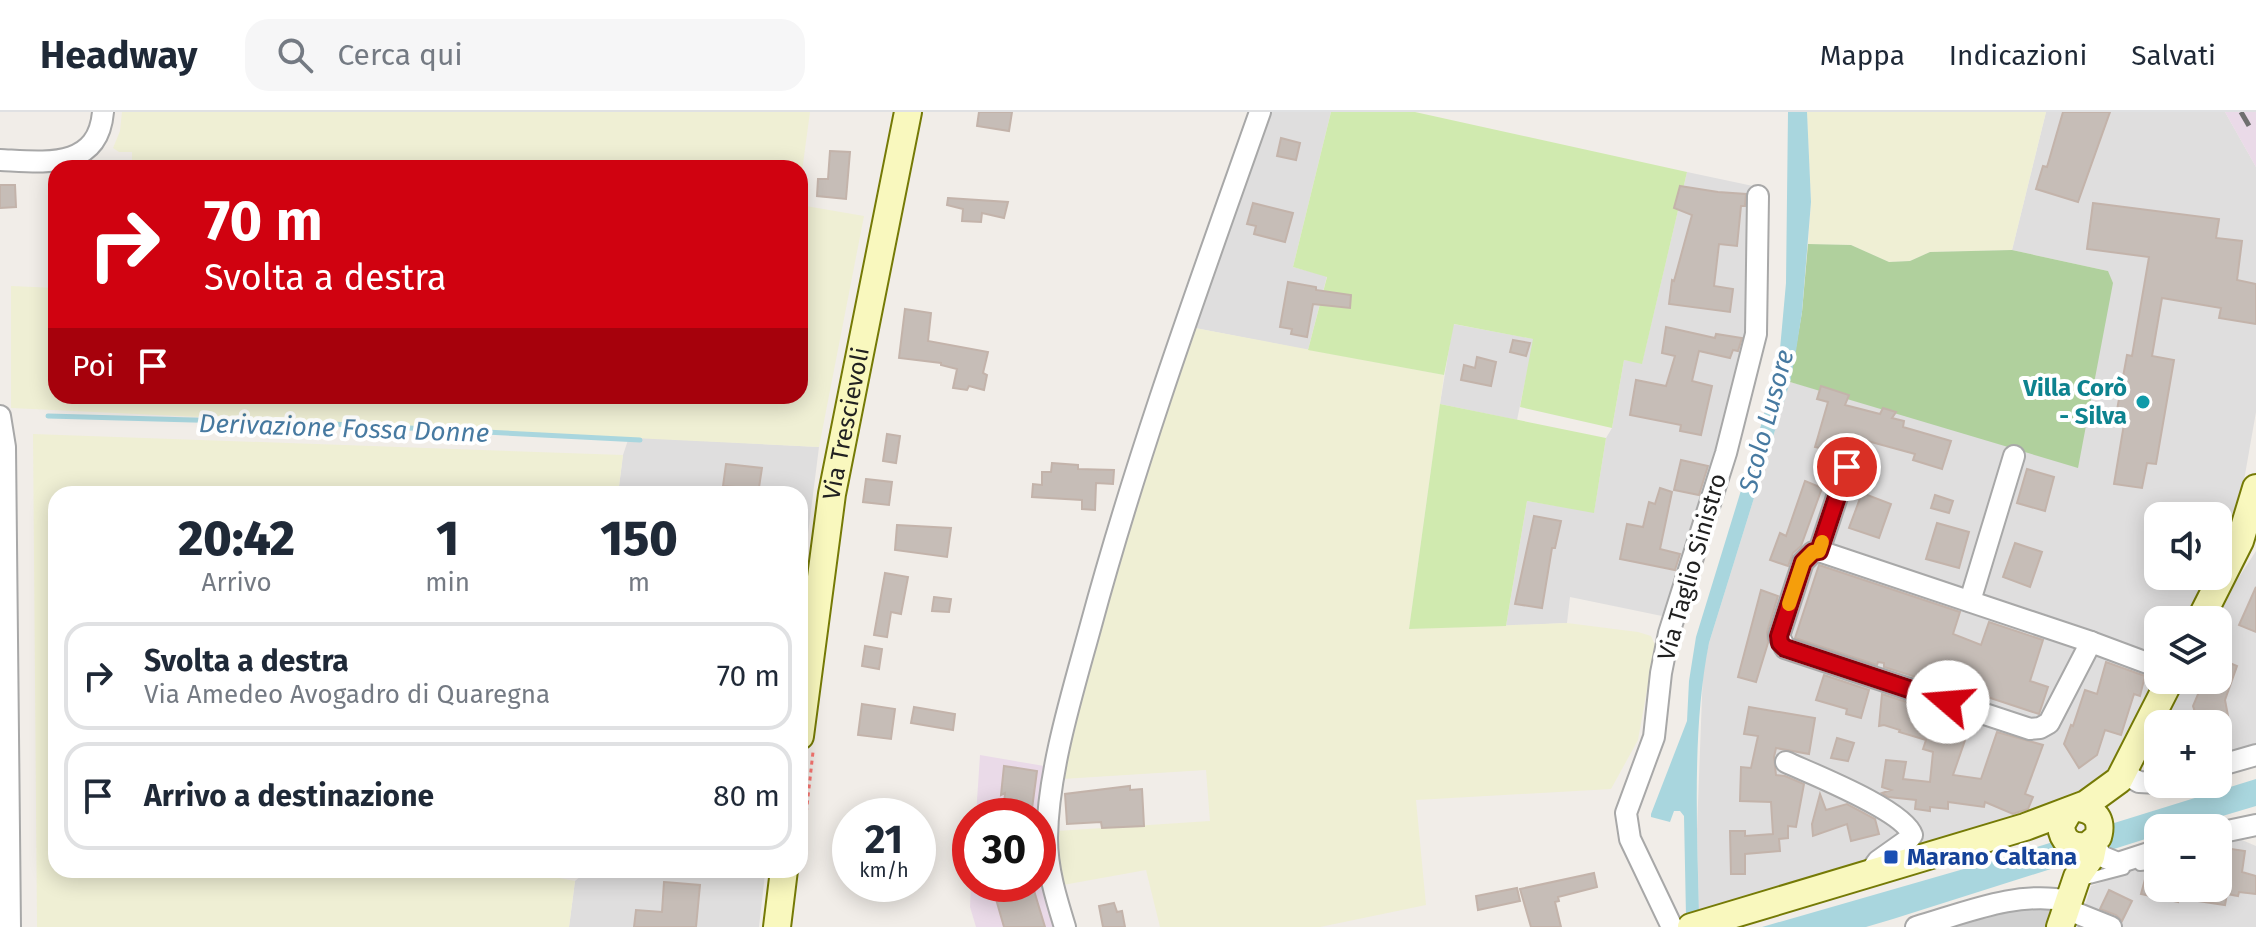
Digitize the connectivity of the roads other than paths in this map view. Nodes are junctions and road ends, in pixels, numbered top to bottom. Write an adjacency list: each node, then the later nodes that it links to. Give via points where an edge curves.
1 (103, 112): 6 (street, via 102,127 88,151)
2 (908, 112): 17 (main road, Via Trescievoli, via 832,494)
3 (1260, 112): 34 (street, via 1125,501 1052,780 1049,871)
4 (0, 160): 5 (street)
5 (48, 160)
6 (50, 160)
7 (1758, 196): 35 (street, Via Taglio Sinistro, via 1756,334 1726,453 1669,633 1654,737 1626,813 1630,839)
8 (0, 416): 32 (street, via 5,447)
9 (2014, 456): 13 (street)
10 (1847, 467): 12 (street)
11 (2256, 488): 14 (main road, via 2240,541)
12 (1819, 551): 13 (street); 15 (street, via 1803,562 1779,636 1785,648 2030,729 2049,723)
13 (1970, 601): 15 (street)
14 (2207, 606)
15 (2091, 642): 16 (street)
16 (2144, 662)
17 (808, 676)
18 (2163, 694): 22 (main road)
19 (2256, 755): 21 (street)
20 (1786, 762): 29 (street, via 1892,813 1910,829 1909,839 1878,861)
21 (2232, 762)
22 (2121, 776): 23 (street); 25 (main road)
23 (2144, 782)
24 (2253, 829): 26 (street)
25 (2077, 830): 27 (street, via 2118,863); 29 (main road); 31 (main road)
26 (2232, 831)
27 (2144, 855)
28 (2144, 863): 31 (lane, via 2092,879)
29 (1876, 871): 36 (main road)
30 (783, 878): 33 (main road)
31 (2069, 899): 37 (street, via 2019,898); 38 (street)
32 (10, 927)
33 (777, 927)
34 (1065, 927)
35 (1672, 927)
36 (1691, 927)
37 (1916, 927)
38 (2111, 927)

